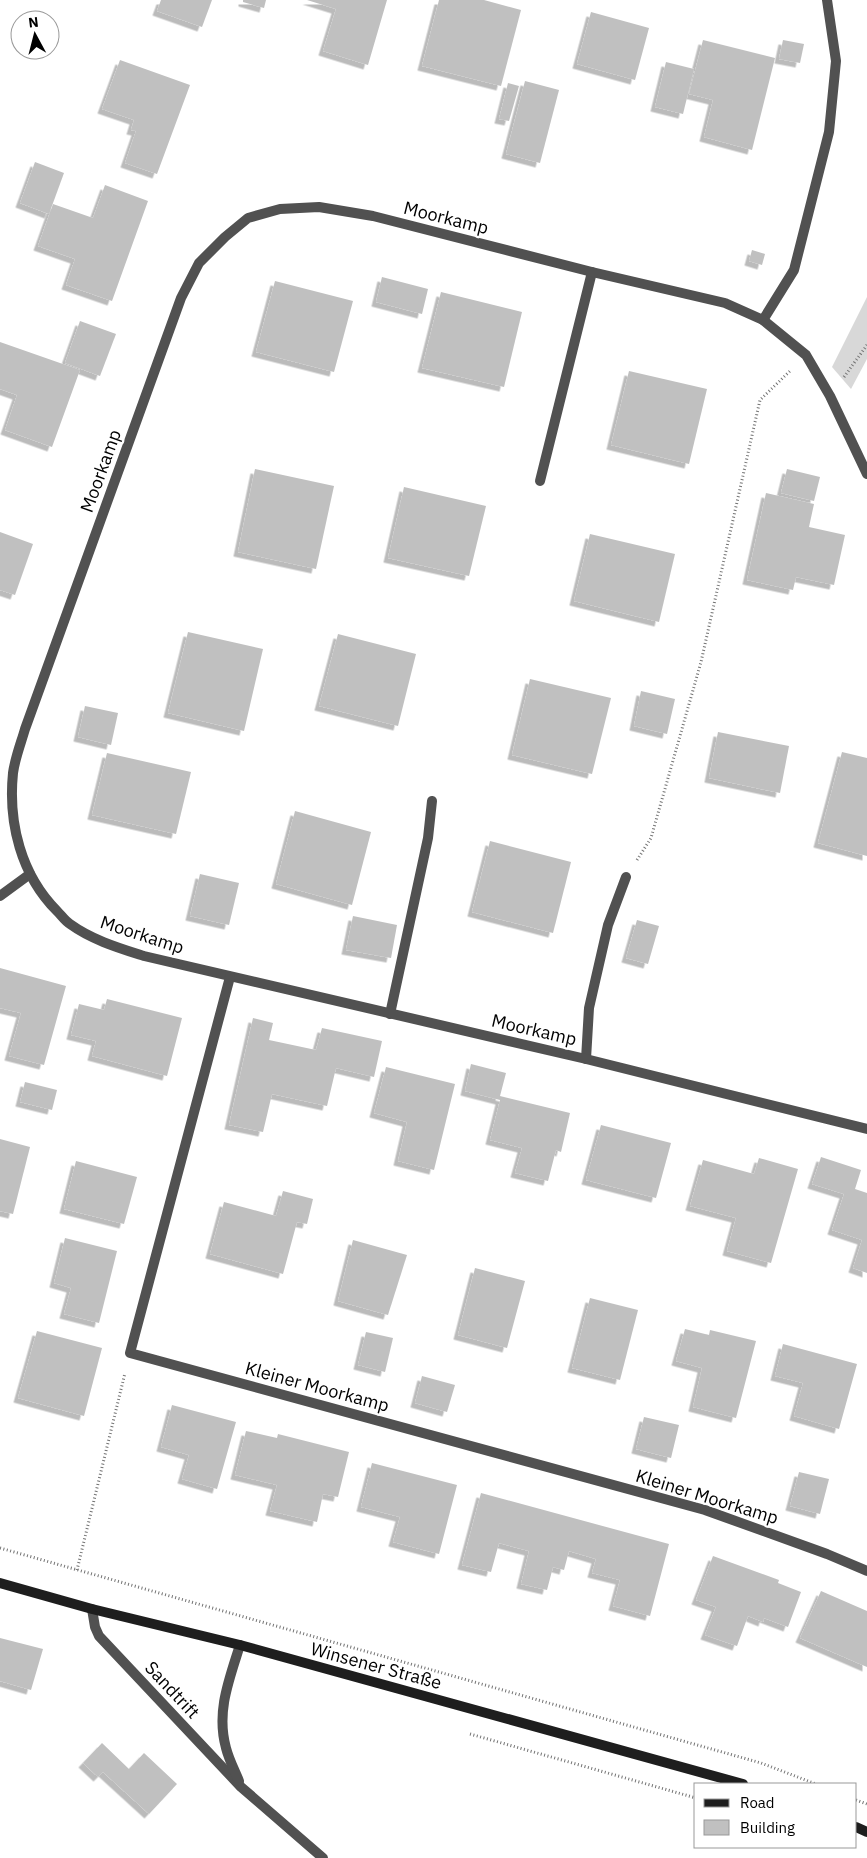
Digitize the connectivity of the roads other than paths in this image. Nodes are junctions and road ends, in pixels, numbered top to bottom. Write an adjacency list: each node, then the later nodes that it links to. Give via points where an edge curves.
1 (827, 0): 3 (street, via 836,61 829,132 794,270)
2 (592, 272): 3 (street, Moorkamp, via 724,303); 5 (street); 7 (street, Moorkamp, via 373,216 318,206 280,209 248,218 224,237 200,263 181,298 25,729 13,771 12,799 16,837)
3 (762, 320): 4 (street, Moorkamp, via 806,355 830,396)
4 (867, 474)
5 (540, 481)
6 (432, 801): 11 (street, via 428,838)
7 (30, 874): 9 (street); 10 (street, Moorkamp, via 44,898 70,924 104,943)
8 (626, 877): 12 (street, Moorkamp, via 608,925 589,1008)
9 (0, 896)
10 (230, 977): 11 (street, Moorkamp); 14 (street, Kleiner Moorkamp, via 130,1353 705,1510)
11 (390, 1014): 12 (street, Moorkamp)
12 (586, 1059): 13 (street, Moorkamp)
13 (867, 1129)
14 (867, 1570)
15 (0, 1583): 16 (main road, Winsener Straße)
16 (92, 1609): 17 (main road, Winsener Straße); 19 (street, Sandtrift, via 99,1636)
17 (240, 1646): 18 (main road, Winsener Straße); 19 (street, Sandtrift, via 224,1696 223,1724 226,1748)
18 (739, 1783)
19 (241, 1787): 20 (street, Sandtrift)
20 (323, 1858)

